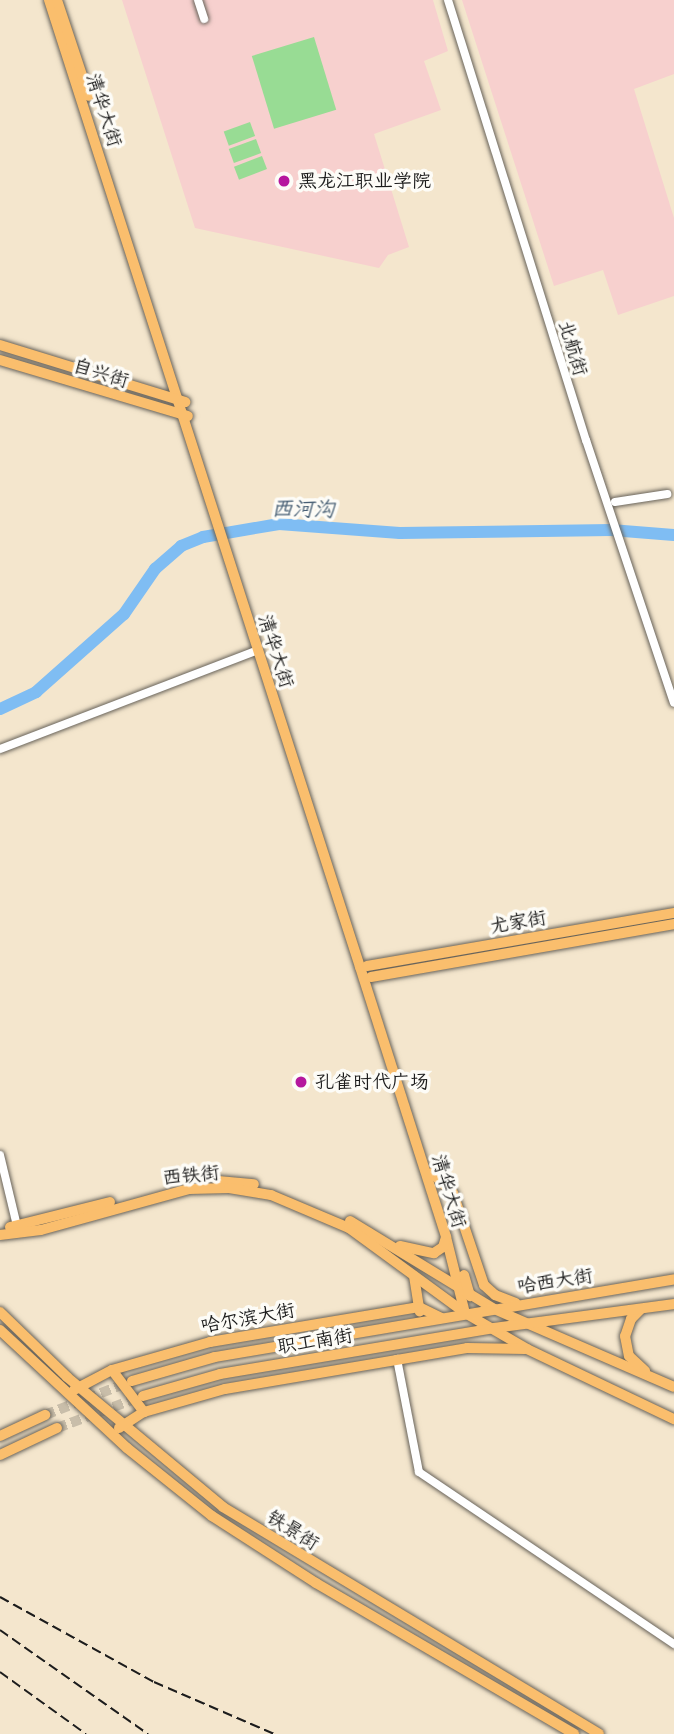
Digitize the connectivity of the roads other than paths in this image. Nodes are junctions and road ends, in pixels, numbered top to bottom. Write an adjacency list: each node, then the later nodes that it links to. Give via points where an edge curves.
1 (49, 0): 8 (main road, 清华大街)
2 (57, 0): 8 (main road, 清华大街)
3 (198, 0): 5 (street)
4 (448, 0): 14 (street, 北航街)
5 (204, 19)
6 (0, 345): 8 (main road, 自兴街)
7 (0, 360): 9 (main road, 自兴街)
8 (184, 402): 9 (main road, 清华大街)
9 (188, 416): 12 (main road, 清华大街)
10 (667, 494): 11 (street)
11 (615, 502)
12 (244, 597): 13 (main road, 清华大街); 18 (main road, 清华大街)
13 (258, 650): 15 (street); 24 (main road, 清华大街)
14 (674, 703)
15 (0, 749)
16 (674, 914): 18 (main road, 尤家街)
17 (674, 924): 18 (main road, 尤家街)
18 (369, 971): 20 (main road, 清华大街)
19 (0, 1155): 21 (street)
20 (432, 1172): 28 (main road, 清华大街); 29 (main road, via 453,1193 484,1285 504,1299)
21 (17, 1226): 22 (main road, 西铁街); 25 (main road, 西铁街, via 170,1186 236,1181 305,1200)
22 (0, 1228)
23 (0, 1235): 25 (main road, 西铁街, via 41,1230 149,1198 214,1187 289,1201)
24 (446, 1237): 25 (main road, via 443,1247 434,1253); 28 (main road, 清华大街)
25 (380, 1242): 26 (main road); 28 (main road)
26 (414, 1276): 31 (main road); 35 (main road)
27 (674, 1279): 29 (main road, 哈西大街)
28 (466, 1294): 32 (main road); 35 (main road, 清华大街)
29 (526, 1304): 32 (main road, 哈西大街)
30 (674, 1304): 33 (main road, 哈西大街)
31 (419, 1307): 36 (main road); 37 (main road); 43 (main road, 哈尔滨大街, via 210,1342)
32 (494, 1309): 35 (main road, 哈西大街); 38 (main road)
33 (641, 1309): 38 (main road, 哈西大街); 44 (main road, via 626,1328 626,1348)
34 (0, 1312): 46 (main road, 铁景街)
35 (465, 1313): 36 (main road, 哈西大街); 39 (main road)
36 (442, 1318): 37 (main road, 职工南街)
37 (422, 1321): 45 (main road, 职工南街, via 215,1357)
38 (533, 1325): 39 (main road, 哈西大街); 44 (main road)
39 (494, 1328): 41 (main road); 49 (main road, 职工南街, via 220,1374)
40 (0, 1330): 48 (main road, 铁景街)
41 (527, 1349): 42 (main road, via 467,1348); 52 (main road)
42 (397, 1359): 50 (main road, via 225,1389); 58 (street, via 419,1472)
43 (112, 1370): 46 (main road, 哈尔滨大街); 50 (main road)
44 (652, 1377): 47 (main road)
45 (132, 1381)
46 (79, 1387): 48 (main road, 哈尔滨大街); 53 (main road, 铁景街)
47 (674, 1387)
48 (66, 1394): 55 (main road, 铁景街)
49 (143, 1396)
50 (144, 1412): 53 (main road)
51 (45, 1415): 56 (main road)
52 (674, 1419)
53 (124, 1425): 55 (main road); 60 (main road, 铁景街, via 223,1507)
54 (57, 1428): 57 (main road)
55 (111, 1434): 59 (main road, 铁景街, via 212,1517)
56 (0, 1436)
57 (0, 1455)
58 (674, 1644)
59 (574, 1734)
60 (599, 1734)

